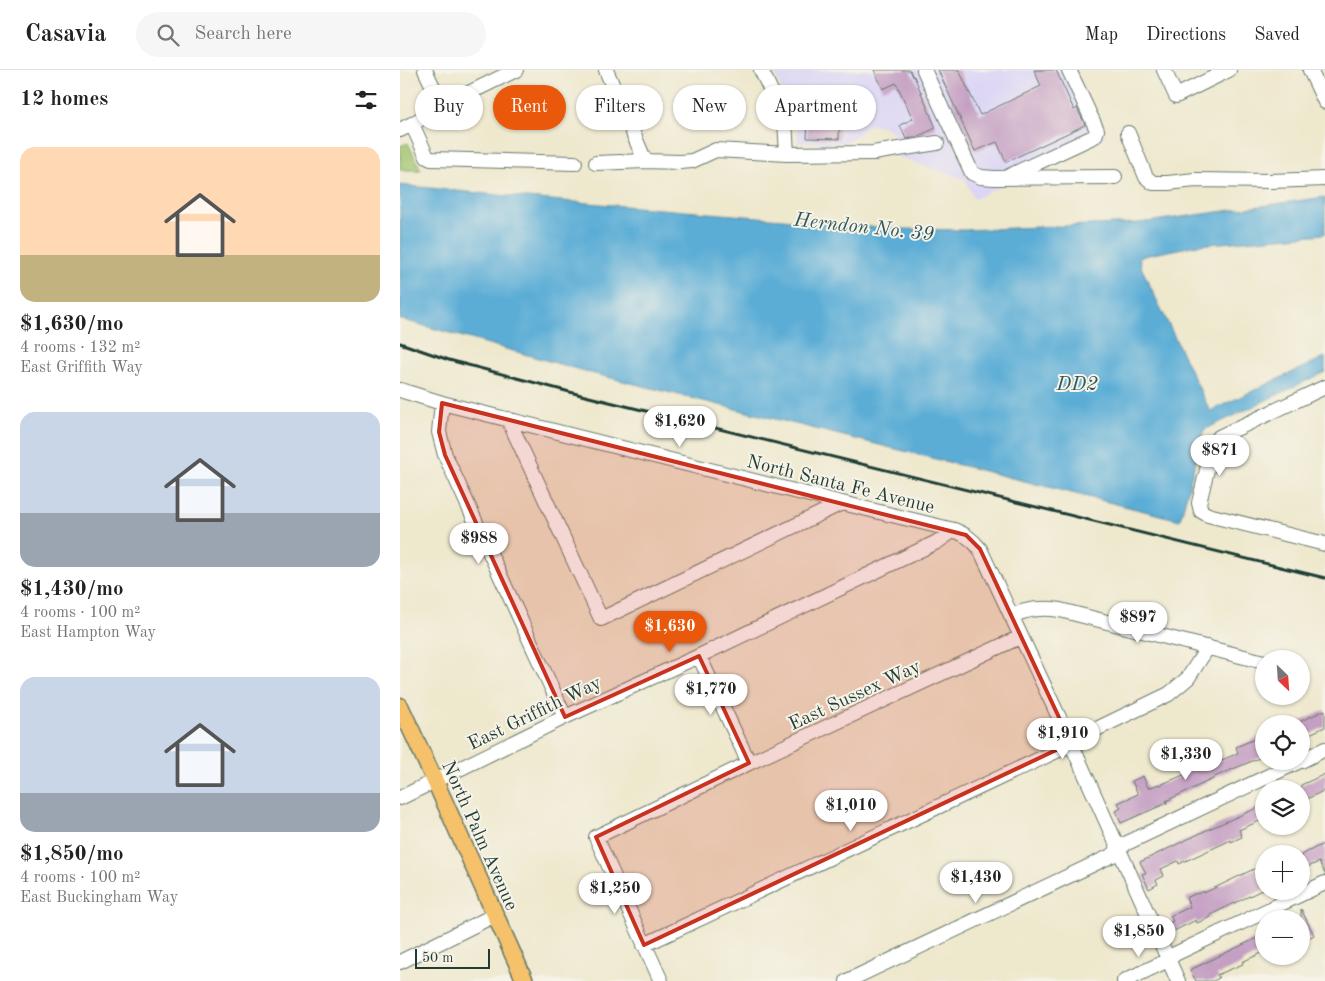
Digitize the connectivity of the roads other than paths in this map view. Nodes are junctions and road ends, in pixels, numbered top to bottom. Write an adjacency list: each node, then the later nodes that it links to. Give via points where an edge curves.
1 (425, 70): 10 (street)
2 (516, 70): 11 (street)
3 (606, 70): 17 (street)
4 (762, 70): 16 (street, via 785,120)
5 (924, 70): 21 (street, via 972,173 980,177)
6 (1069, 70): 21 (street, via 1097,130 1095,136)
7 (1164, 70): 8 (street, via 1176,96)
8 (1229, 70)
9 (1310, 70): 12 (street)
10 (432, 85)
11 (483, 86)
12 (1325, 102)
13 (406, 127): 18 (street, via 431,159)
14 (1128, 134): 22 (street, via 1146,177 1153,183)
15 (937, 143): 16 (street, via 873,153)
16 (788, 154): 17 (street, via 716,150 692,161)
17 (646, 162): 19 (street)
18 (575, 163)
19 (596, 163)
20 (1115, 177): 21 (street)
21 (1005, 178)
22 (1325, 179)
23 (1325, 387): 29 (street, via 1219,437 1212,449 1199,503 1201,511 1208,515)
24 (400, 390): 25 (street, North Santa Fe Avenue)
25 (442, 403): 26 (street, North Santa Fe Avenue); 36 (street, via 439,432 445,455)
26 (508, 420): 27 (street, North Santa Fe Avenue); 27 (street, via 601,619)
27 (842, 503): 28 (street, North Santa Fe Avenue)
28 (954, 530): 30 (street, North Santa Fe Avenue, via 973,540 980,549); 33 (street, East Griffith Way, via 937,542)
29 (1325, 544)
30 (1011, 616): 31 (street, North Santa Fe Avenue); 32 (street, via 1029,609 1049,608)
31 (1020, 636): 37 (street, North Santa Fe Avenue); 40 (street, East Sussex Way)
32 (1208, 647): 34 (street); 37 (street, via 1188,678 1169,694)
33 (699, 656): 36 (street, East Griffith Way); 40 (street)
34 (1255, 660)
35 (400, 706): 42 (main road, North Palm Avenue)
36 (565, 717): 42 (street, East Griffith Way)
37 (1071, 743): 44 (street, North Santa Fe Avenue); 47 (street)
38 (1325, 749): 39 (street)
39 (1310, 756)
40 (749, 764): 47 (street, East Sussex Way, via 596,837)
41 (1282, 770): 44 (street)
42 (435, 781): 43 (street, East Griffith Way); 46 (main road, North Palm Avenue)
43 (400, 798)
44 (1118, 850): 48 (street, North Santa Fe Avenue); 52 (street)
45 (1325, 883): 48 (street)
46 (495, 915): 49 (street); 50 (main road, North Palm Avenue)
47 (644, 945): 51 (street)
48 (1168, 959): 53 (street); 54 (street, North Santa Fe Avenue)
49 (400, 962)
50 (525, 981)
51 (661, 981)
52 (847, 981)
53 (1124, 981)
54 (1178, 981)

